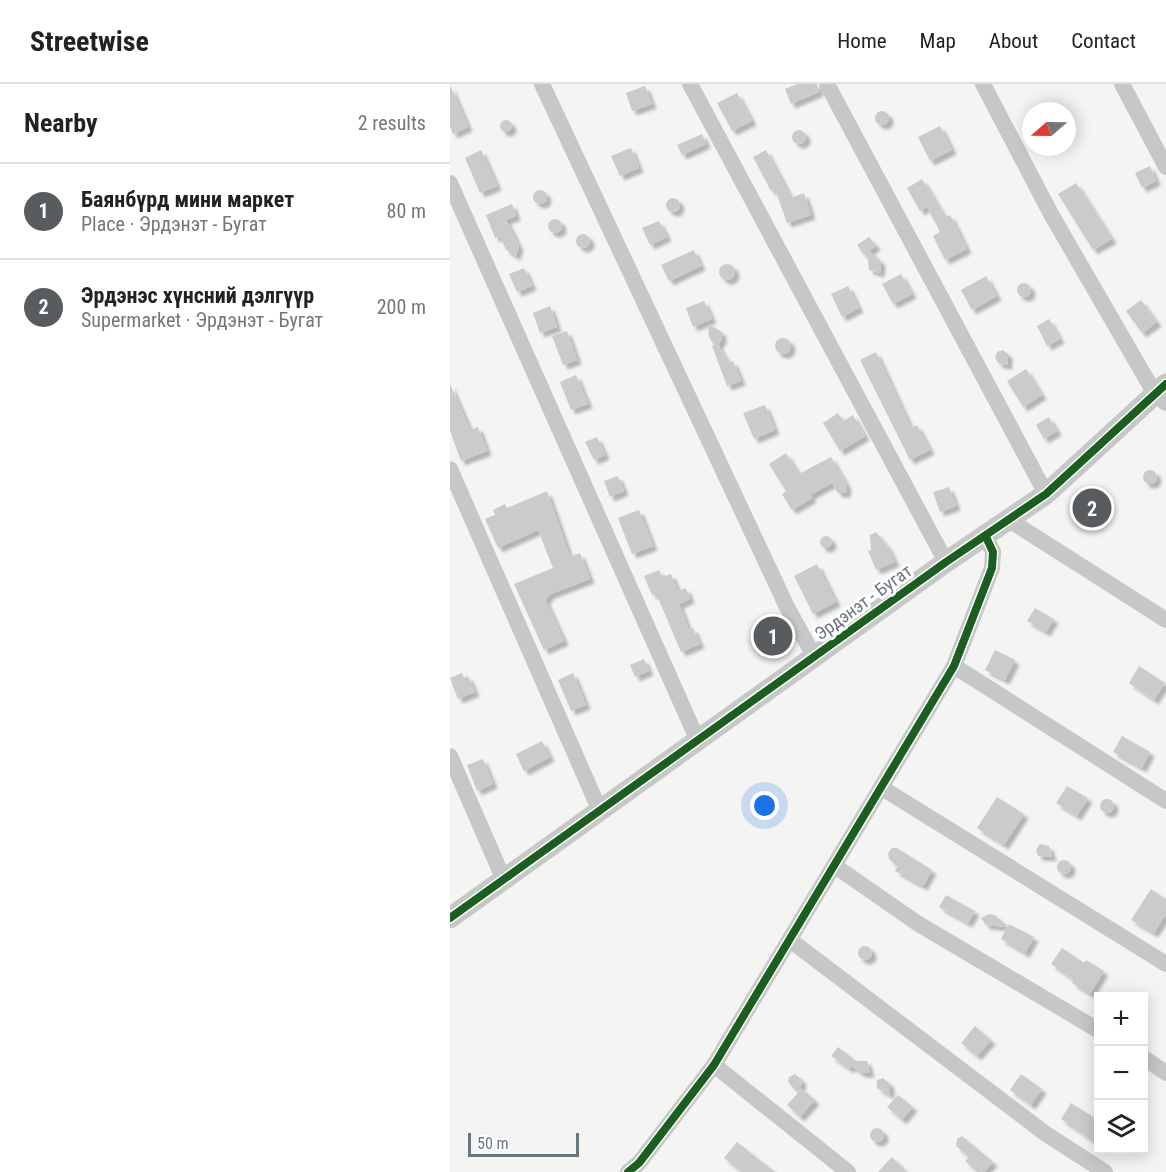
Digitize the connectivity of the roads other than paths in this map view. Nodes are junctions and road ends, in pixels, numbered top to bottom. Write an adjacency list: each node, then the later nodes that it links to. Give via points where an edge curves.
1 (542, 84): 15 (street, via 787,607)
2 (690, 84): 13 (street)
3 (827, 84): 10 (street)
4 (982, 84): 8 (street, via 1051,213)
5 (1122, 84): 6 (street)
6 (1166, 167)
7 (450, 183): 17 (street)
8 (1162, 394): 10 (street, Эрдэнэт - Бугат)
9 (450, 469): 21 (street)
10 (1046, 494): 11 (street, Эрдэнэт - Бугат)
11 (1009, 520): 12 (street, Эрдэнэт - Бугат); 14 (street)
12 (986, 537): 13 (street, Эрдэнэт - Бугат); 16 (street, via 993,552 992,568)
13 (946, 562): 15 (street, Эрдэнэт - Бугат)
14 (1166, 620)
15 (814, 656): 17 (street, Эрдэнэт - Бугат)
16 (954, 666): 19 (street); 20 (street)
17 (698, 741): 21 (street, Эрдэнэт - Бугат)
18 (450, 756): 23 (street)
19 (882, 788): 22 (street); 26 (street)
20 (1166, 801)
21 (600, 811): 23 (street, Эрдэнэт - Бугат)
22 (835, 866): 25 (street); 27 (street, via 917,923)
23 (504, 880): 24 (street, Эрдэнэт - Бугат)
24 (450, 918)
25 (790, 940): 29 (street); 33 (street, via 1046,1134)
26 (1166, 964)
27 (1094, 1028)
28 (1148, 1061): 30 (street)
29 (714, 1065): 31 (street); 32 (street)
30 (1166, 1073)
31 (629, 1171)
32 (848, 1172)
33 (1105, 1172)

